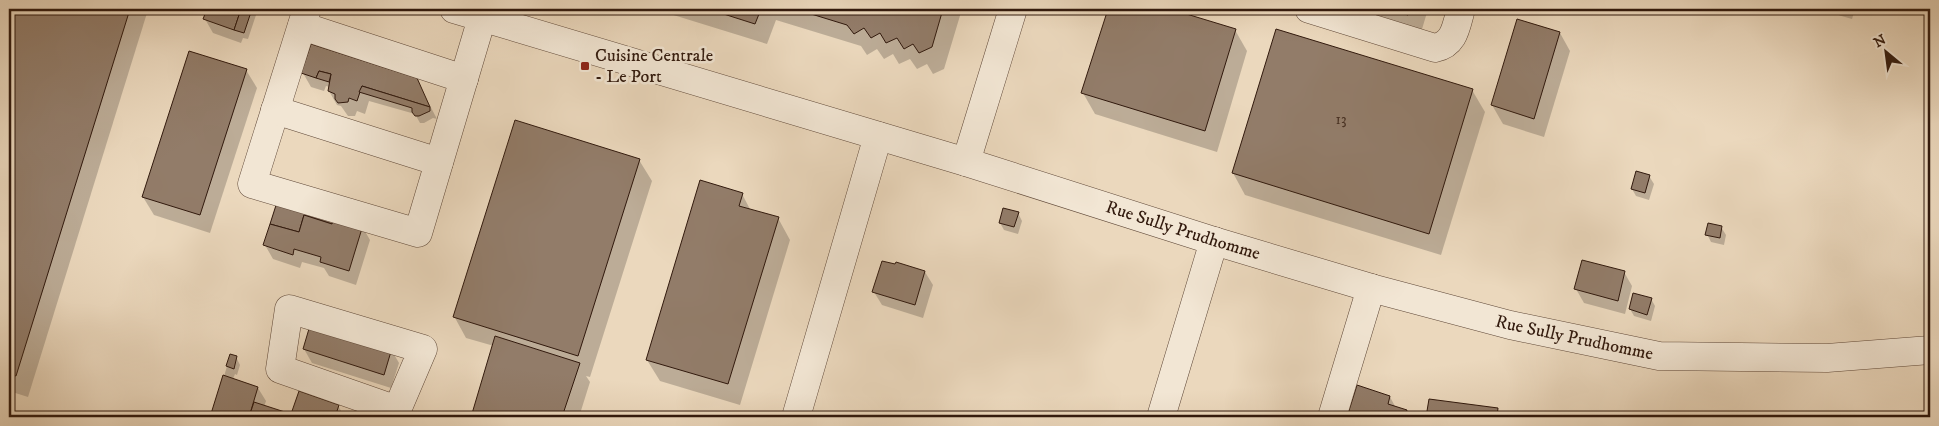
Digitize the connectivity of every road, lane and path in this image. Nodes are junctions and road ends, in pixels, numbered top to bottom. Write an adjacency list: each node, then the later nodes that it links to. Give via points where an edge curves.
1 (454, 9): 6 (street, Rue Sully Prudhomme)
2 (1013, 9): 11 (street)
3 (1309, 9): 4 (street, via 1435,48 1452,38)
4 (1461, 9)
5 (304, 17): 7 (street); 8 (street)
6 (501, 17): 7 (street); 9 (street, Rue Sully Prudhomme)
7 (464, 79): 10 (street)
8 (275, 110): 10 (street); 10 (street, via 252,184 418,233)
9 (878, 136): 11 (street, Rue Sully Prudhomme); 16 (street)
10 (439, 162)
11 (966, 162): 12 (street, Rue Sully Prudhomme)
12 (1214, 241): 13 (street, Rue Sully Prudhomme); 17 (street)
13 (1371, 288): 14 (street, Rue Sully Prudhomme, via 1510,324 1659,356 1827,358); 18 (street)
14 (1930, 350)
15 (396, 414): 15 (street, via 423,349 289,309 280,369)
16 (796, 417)
17 (1161, 417)
18 (1332, 417)

